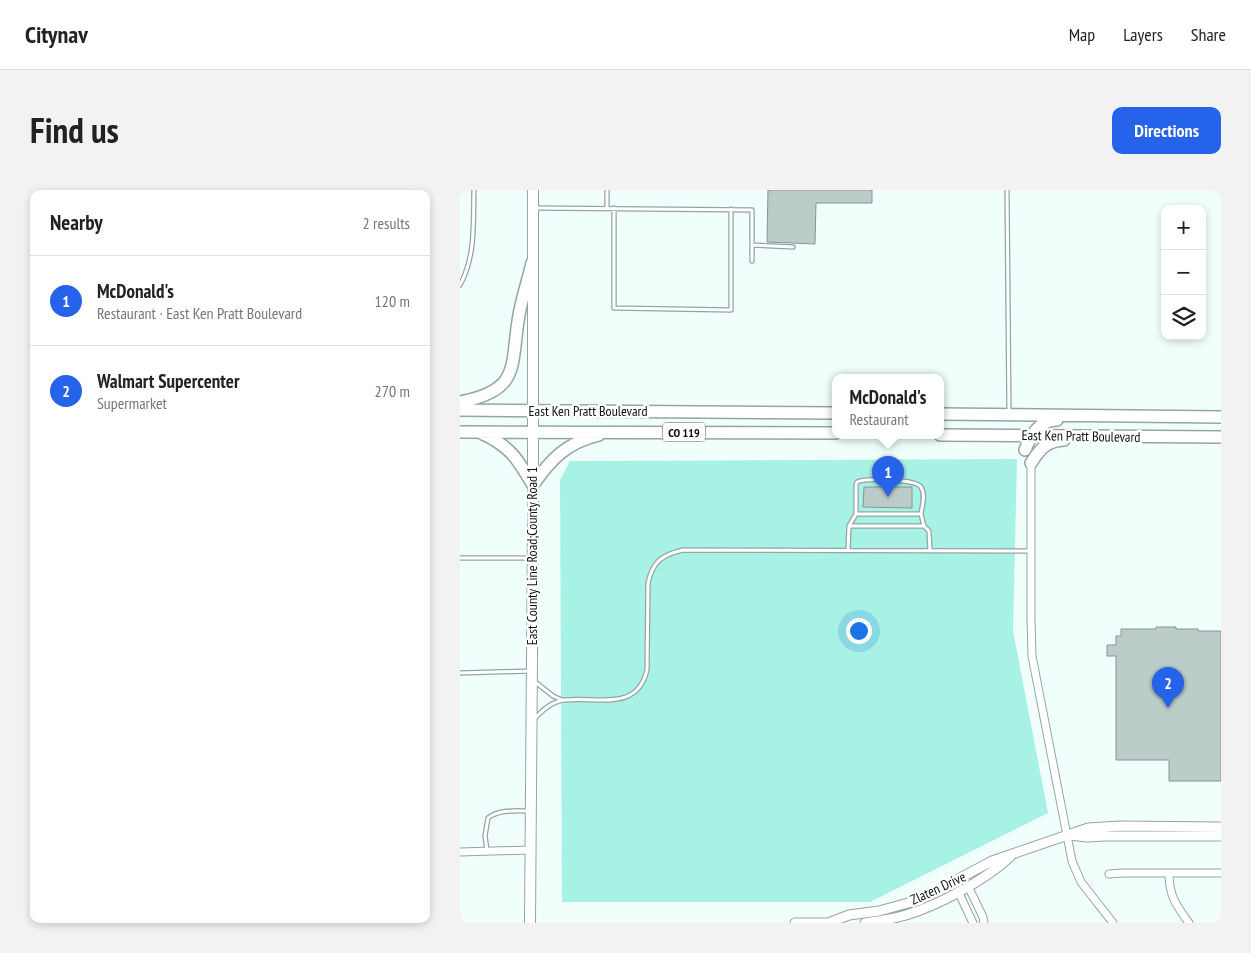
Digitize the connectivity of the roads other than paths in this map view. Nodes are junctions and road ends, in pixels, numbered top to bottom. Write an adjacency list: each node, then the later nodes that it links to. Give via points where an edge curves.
1 (474, 190): 13 (lane, via 472,250)
2 (533, 190): 5 (main road, East County Line Road;County Road 1)
3 (607, 190): 6 (lane)
4 (1007, 190): 19 (lane)
5 (533, 208): 6 (lane); 12 (main road, East County Line Road;County Road 1)
6 (607, 208): 7 (lane)
7 (614, 208): 8 (lane); 8 (lane, via 614,308 731,310)
8 (731, 209): 9 (lane, via 752,210)
9 (752, 245): 10 (lane); 11 (lane)
10 (793, 247)
11 (752, 261)
12 (532, 263): 14 (highway, via 519,316 512,368 493,393); 16 (main road, East County Line Road;County Road 1)
13 (460, 285)
14 (460, 402)
15 (460, 410): 16 (highway, East Ken Pratt Boulevard / CO 119)
16 (532, 410): 17 (highway, East Ken Pratt Boulevard / CO 119); 24 (main road, East County Line Road;County Road 1)
17 (832, 413)
18 (944, 414): 19 (highway, East Ken Pratt Boulevard)
19 (1010, 415): 20 (highway, East Ken Pratt Boulevard)
20 (1221, 417)
21 (1221, 421): 29 (highway, via 1048,420)
22 (460, 432): 23 (highway, East Ken Pratt Boulevard / CO 119)
23 (477, 432): 24 (highway, East Ken Pratt Boulevard / CO 119); 34 (highway, via 497,440 509,450)
24 (532, 432): 25 (highway, East Ken Pratt Boulevard / CO 119); 34 (main road, East County Line Road;County Road 1)
25 (613, 432): 26 (highway, East Ken Pratt Boulevard / CO 119); 34 (highway, via 593,436 560,452)
26 (832, 433)
27 (944, 435): 29 (highway, East Ken Pratt Boulevard)
28 (944, 435): 32 (highway, via 1016,444)
29 (1030, 436): 30 (highway, East Ken Pratt Boulevard); 32 (highway)
30 (1128, 437): 31 (highway, East Ken Pratt Boulevard); 33 (highway, via 1056,440 1041,448)
31 (1221, 437)
32 (1025, 450): 33 (highway)
33 (1031, 464): 41 (street)
34 (533, 485): 43 (main road, East County Line Road;County Road 1)
35 (856, 514): 36 (lane); 36 (lane, via 856,485 865,480 918,484 924,496); 37 (lane)
36 (921, 514): 38 (lane)
37 (849, 526): 38 (lane); 39 (lane)
38 (924, 526): 40 (lane, via 929,530)
39 (848, 550): 40 (lane); 46 (lane, via 683,550 663,557 650,572 648,582 647,670 638,689 630,697 620,699)
40 (930, 551): 41 (lane)
41 (1031, 551): 50 (street, via 1032,656)
42 (460, 558): 43 (lane)
43 (533, 558): 45 (main road, East County Line Road;County Road 1)
44 (460, 673): 45 (lane, via 506,671)
45 (532, 675): 46 (lane, via 553,696); 47 (main road, East County Line Road;County Road 1)
46 (562, 700): 47 (lane, via 547,706)
47 (531, 721): 48 (main road, East County Line Road;County Road 1)
48 (531, 811): 52 (main road, East County Line Road;County Road 1); 53 (lane, via 505,811 488,818)
49 (1221, 827): 50 (street, Zlaten Drive, via 1103,826)
50 (1067, 835): 51 (street, Zlaten Drive); 55 (street, Zlaten Drive); 69 (street, via 1072,861 1081,882)
51 (1221, 836)
52 (530, 850): 53 (street); 64 (main road, East County Line Road;County Road 1)
53 (487, 851): 54 (street)
54 (460, 852)
55 (1013, 854): 59 (street, Zlaten Drive, via 998,868); 63 (street, Zlaten Drive, via 992,861 920,900 849,915)
56 (1169, 873): 57 (street); 58 (street); 70 (street, via 1174,902)
57 (1221, 873)
58 (1109, 874)
59 (968, 886): 60 (street, Zlaten Drive); 61 (street)
60 (958, 891): 62 (street); 66 (street, Zlaten Drive, via 923,909)
61 (977, 906): 62 (street); 68 (street)
62 (967, 912): 67 (street)
63 (835, 922): 65 (street, Zlaten Drive)
64 (530, 923)
65 (795, 923)
66 (865, 923)
67 (972, 923)
68 (984, 923)
69 (1113, 923)
70 (1189, 923)

